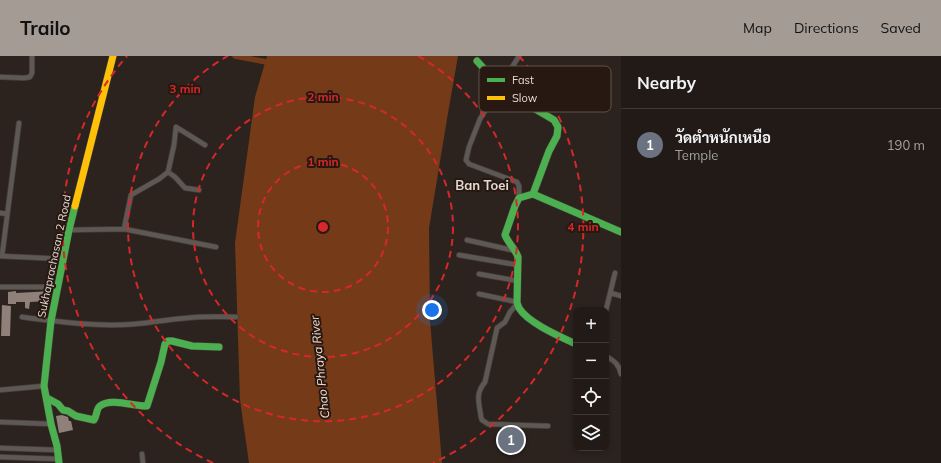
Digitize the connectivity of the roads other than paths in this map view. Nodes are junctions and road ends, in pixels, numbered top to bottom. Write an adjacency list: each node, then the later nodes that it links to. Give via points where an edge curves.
1 (32, 56): 7 (street, via 30,77)
2 (113, 56): 19 (street, Sukhaprachasan 2 Road)
3 (519, 56): 6 (street)
4 (477, 62): 5 (street)
5 (481, 66)
6 (513, 66)
7 (0, 77)
8 (484, 112): 15 (street, via 466,160 469,164 517,182)
9 (540, 112): 14 (street, via 554,120 558,127 557,136)
10 (19, 123): 17 (street)
11 (205, 146): 12 (street, via 176,127)
12 (168, 172): 13 (street, via 185,188); 18 (street, via 131,195)
13 (200, 190)
14 (533, 194): 15 (street); 20 (street)
15 (520, 198): 23 (street, via 505,235)
16 (0, 213): 17 (street)
17 (6, 214): 25 (street)
18 (124, 228): 19 (street); 22 (street)
19 (69, 230): 26 (street, Sukhaprachasan 2 Road)
20 (621, 232)
21 (467, 240): 23 (street)
22 (216, 246)
23 (516, 251): 27 (street)
24 (459, 255): 27 (street)
25 (1, 256): 26 (street)
26 (63, 259): 32 (street, Sukhaprachasan 2 Road)
27 (518, 265): 30 (street)
28 (615, 273): 33 (street)
29 (479, 274): 30 (street)
30 (518, 281): 36 (street)
31 (0, 287): 32 (street)
32 (58, 287): 40 (street, Sukhaprachasan 2 Road)
33 (611, 293): 35 (street); 37 (street)
34 (478, 294): 36 (street)
35 (621, 296)
36 (517, 303): 41 (street, via 520,310 529,318); 50 (street, via 498,328 485,382 479,392 481,417 488,424)
37 (607, 307)
38 (22, 317): 40 (street)
39 (236, 317): 40 (street, via 214,316 135,324)
40 (51, 321): 45 (street, Sukhaprachasan 2 Road)
41 (574, 343)
42 (219, 347): 47 (street, via 192,346 168,341 147,406 144,407 114,402 105,404 99,407 94,420 63,410)
43 (609, 358): 44 (street, via 618,364)
44 (621, 374)
45 (44, 386): 46 (street); 47 (street, Sukhaprachasan 2 Road)
46 (0, 390)
47 (47, 398): 49 (street, Sukhaprachasan 2 Road)
48 (0, 422): 49 (street)
49 (51, 424): 52 (street, Sukhaprachasan 2 Road)
50 (548, 426)
51 (0, 448): 52 (street)
52 (57, 450): 55 (street, Sukhaprachasan 2 Road)
53 (142, 454): 56 (street)
54 (0, 457): 55 (street)
55 (59, 461)
56 (143, 463)

